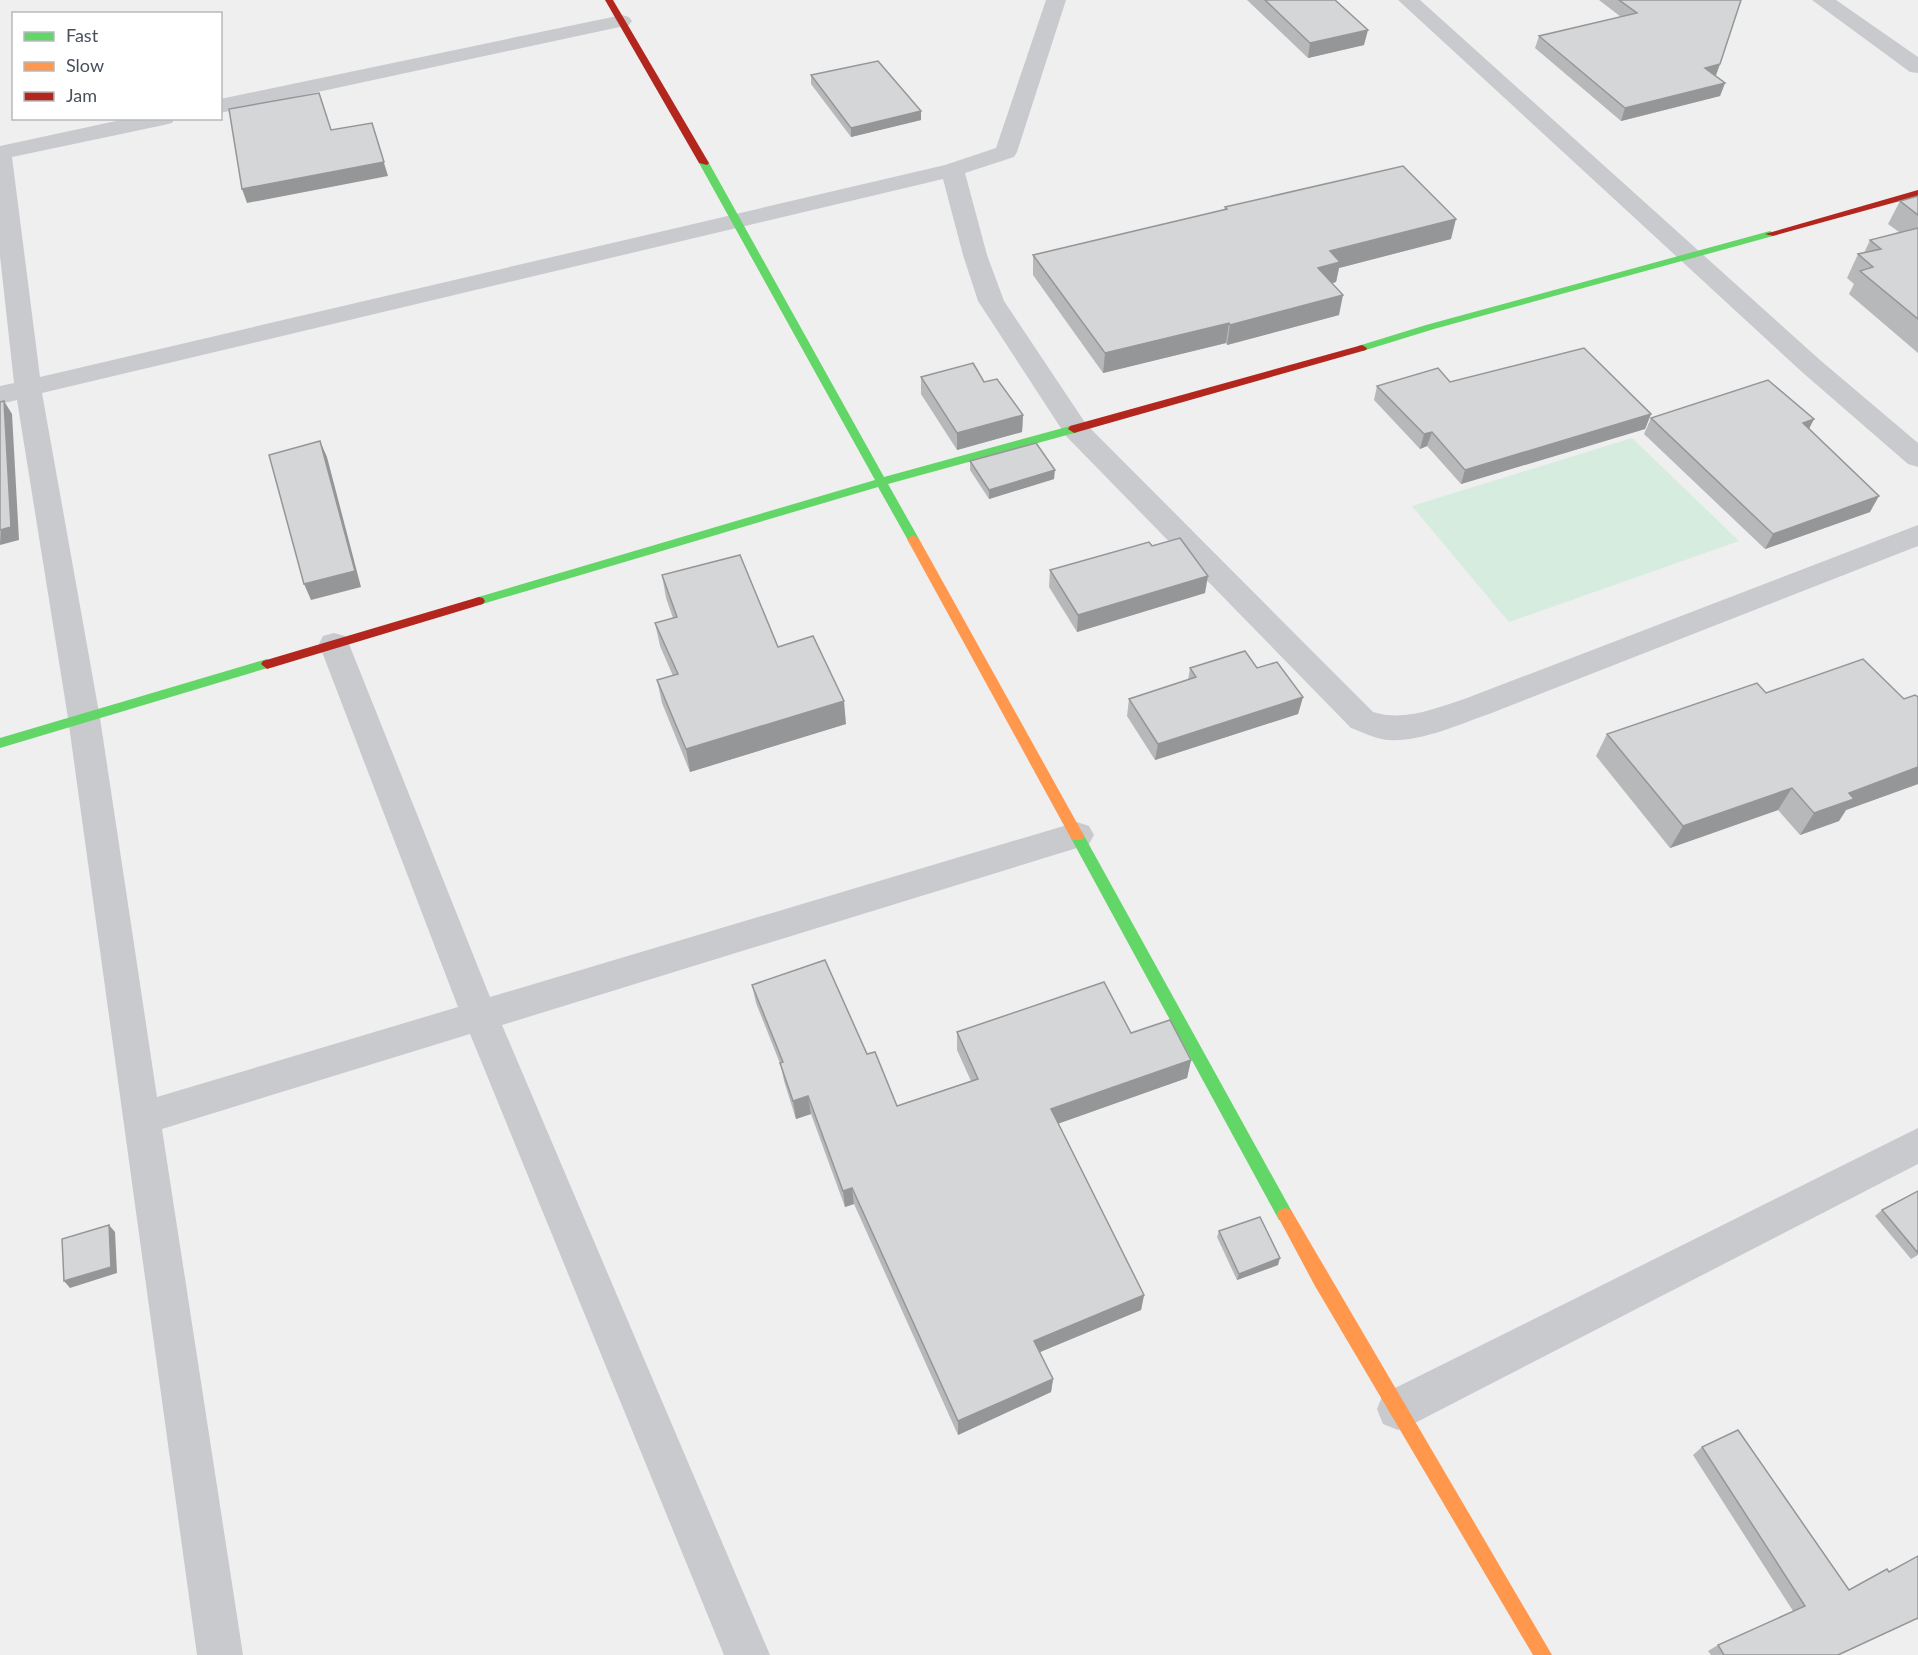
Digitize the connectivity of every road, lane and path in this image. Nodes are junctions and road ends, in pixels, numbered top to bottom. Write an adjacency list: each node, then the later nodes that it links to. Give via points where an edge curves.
1 (609, 0): 5 (street)
2 (1056, 0): 10 (street, via 1006,152)
3 (1408, 0): 13 (street)
4 (1822, 0): 6 (street)
5 (622, 21): 7 (street); 12 (street)
6 (1918, 67)
7 (222, 106)
8 (155, 120): 9 (street)
9 (0, 154): 14 (street)
10 (952, 170): 12 (street); 15 (street, via 991,302)
11 (1918, 193): 13 (street)
12 (738, 221): 14 (street); 17 (street)
13 (1691, 255): 15 (street); 16 (street)
14 (14, 392): 20 (street)
15 (1076, 430): 17 (street); 18 (street, via 1362,720 1386,728 1419,726 1478,706)
16 (1918, 458)
17 (882, 482): 19 (street); 22 (street)
18 (1918, 535)
19 (333, 644): 20 (street); 23 (street)
20 (84, 718): 21 (street); 24 (street)
21 (0, 743)
22 (1077, 835): 23 (street); 26 (street, via 1321,1280)
23 (480, 1016): 24 (street); 28 (street)
24 (142, 1119): 27 (street)
25 (1918, 1145): 26 (street)
26 (1398, 1409): 29 (street)
27 (220, 1655)
28 (747, 1655)
29 (1543, 1655)

